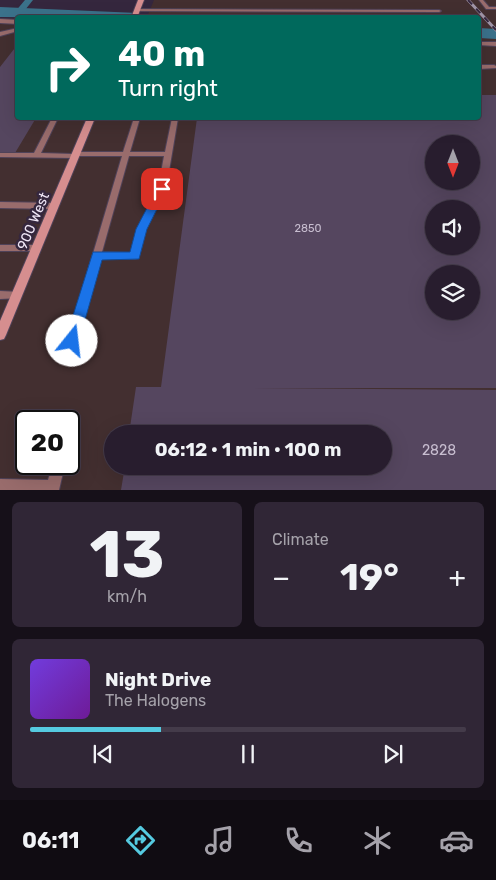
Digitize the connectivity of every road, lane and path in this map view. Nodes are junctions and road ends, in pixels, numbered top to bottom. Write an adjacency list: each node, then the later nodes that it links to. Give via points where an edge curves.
1 (141, 0): 5 (main road)
2 (481, 0): 3 (lane, via 488,8)
3 (496, 8)
4 (439, 11): 5 (lane)
5 (135, 14)
6 (0, 22): 7 (street)
7 (15, 22)
8 (15, 30): 9 (lane)
9 (0, 34)
10 (481, 44): 11 (lane)
11 (496, 44)
12 (481, 67): 13 (lane)
13 (494, 67)
14 (54, 120): 21 (lane)
15 (90, 120): 22 (main road, 900 West)
16 (136, 120): 18 (lane)
17 (175, 120): 19 (lane)
18 (126, 154): 19 (lane); 22 (lane); 27 (lane)
19 (168, 154): 27 (lane, via 162,189 142,229 135,256)
20 (0, 155): 21 (lane)
21 (36, 155): 22 (lane)
22 (76, 155): 24 (main road, 900 West)
23 (0, 205): 24 (lane)
24 (54, 206): 26 (main road, 900 West)
25 (0, 248): 26 (lane)
26 (37, 248): 29 (main road, 900 West)
27 (97, 256): 31 (lane)
28 (0, 295): 29 (lane)
29 (17, 295): 30 (main road, 900 West)
30 (0, 335)
31 (67, 358)
32 (56, 475): 34 (lane)
33 (0, 486): 34 (lane)
34 (52, 488)

